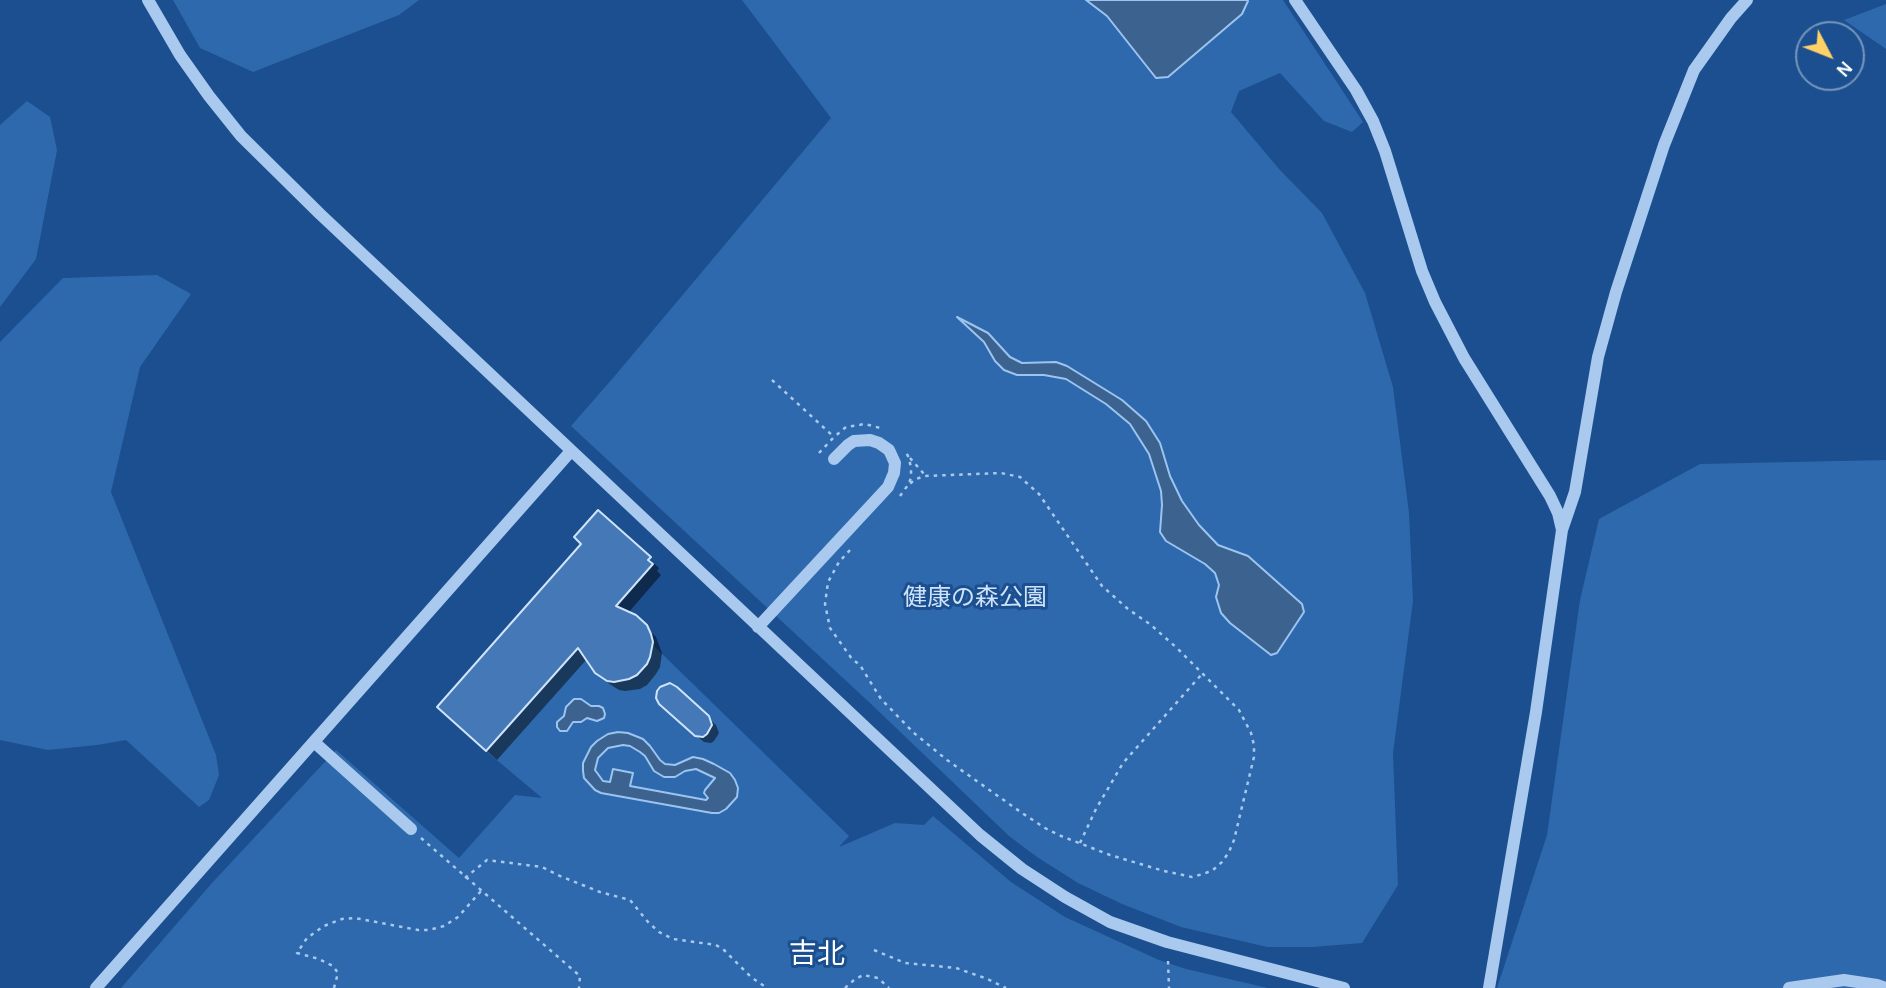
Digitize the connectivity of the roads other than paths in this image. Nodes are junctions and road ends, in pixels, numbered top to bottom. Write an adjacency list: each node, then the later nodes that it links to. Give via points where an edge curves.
1 (148, 0): 4 (street, via 180,55 241,136)
2 (1296, 0): 6 (street, via 1373,121 1435,302 1464,358 1550,496)
3 (1746, 0): 6 (street, via 1694,70 1664,145 1598,357 1575,492)
4 (571, 452): 7 (street); 8 (street)
5 (834, 459): 7 (street, via 854,441 870,440 889,450 894,472 887,487)
6 (1562, 530): 12 (street)
7 (758, 627): 11 (street, via 980,835 1065,897 1110,922 1167,942)
8 (314, 742): 9 (street); 10 (street)
9 (411, 829)
10 (96, 988)
11 (1344, 988)
12 (1489, 988)
13 (1789, 988): 14 (street, via 1844,980)
14 (1886, 988)

